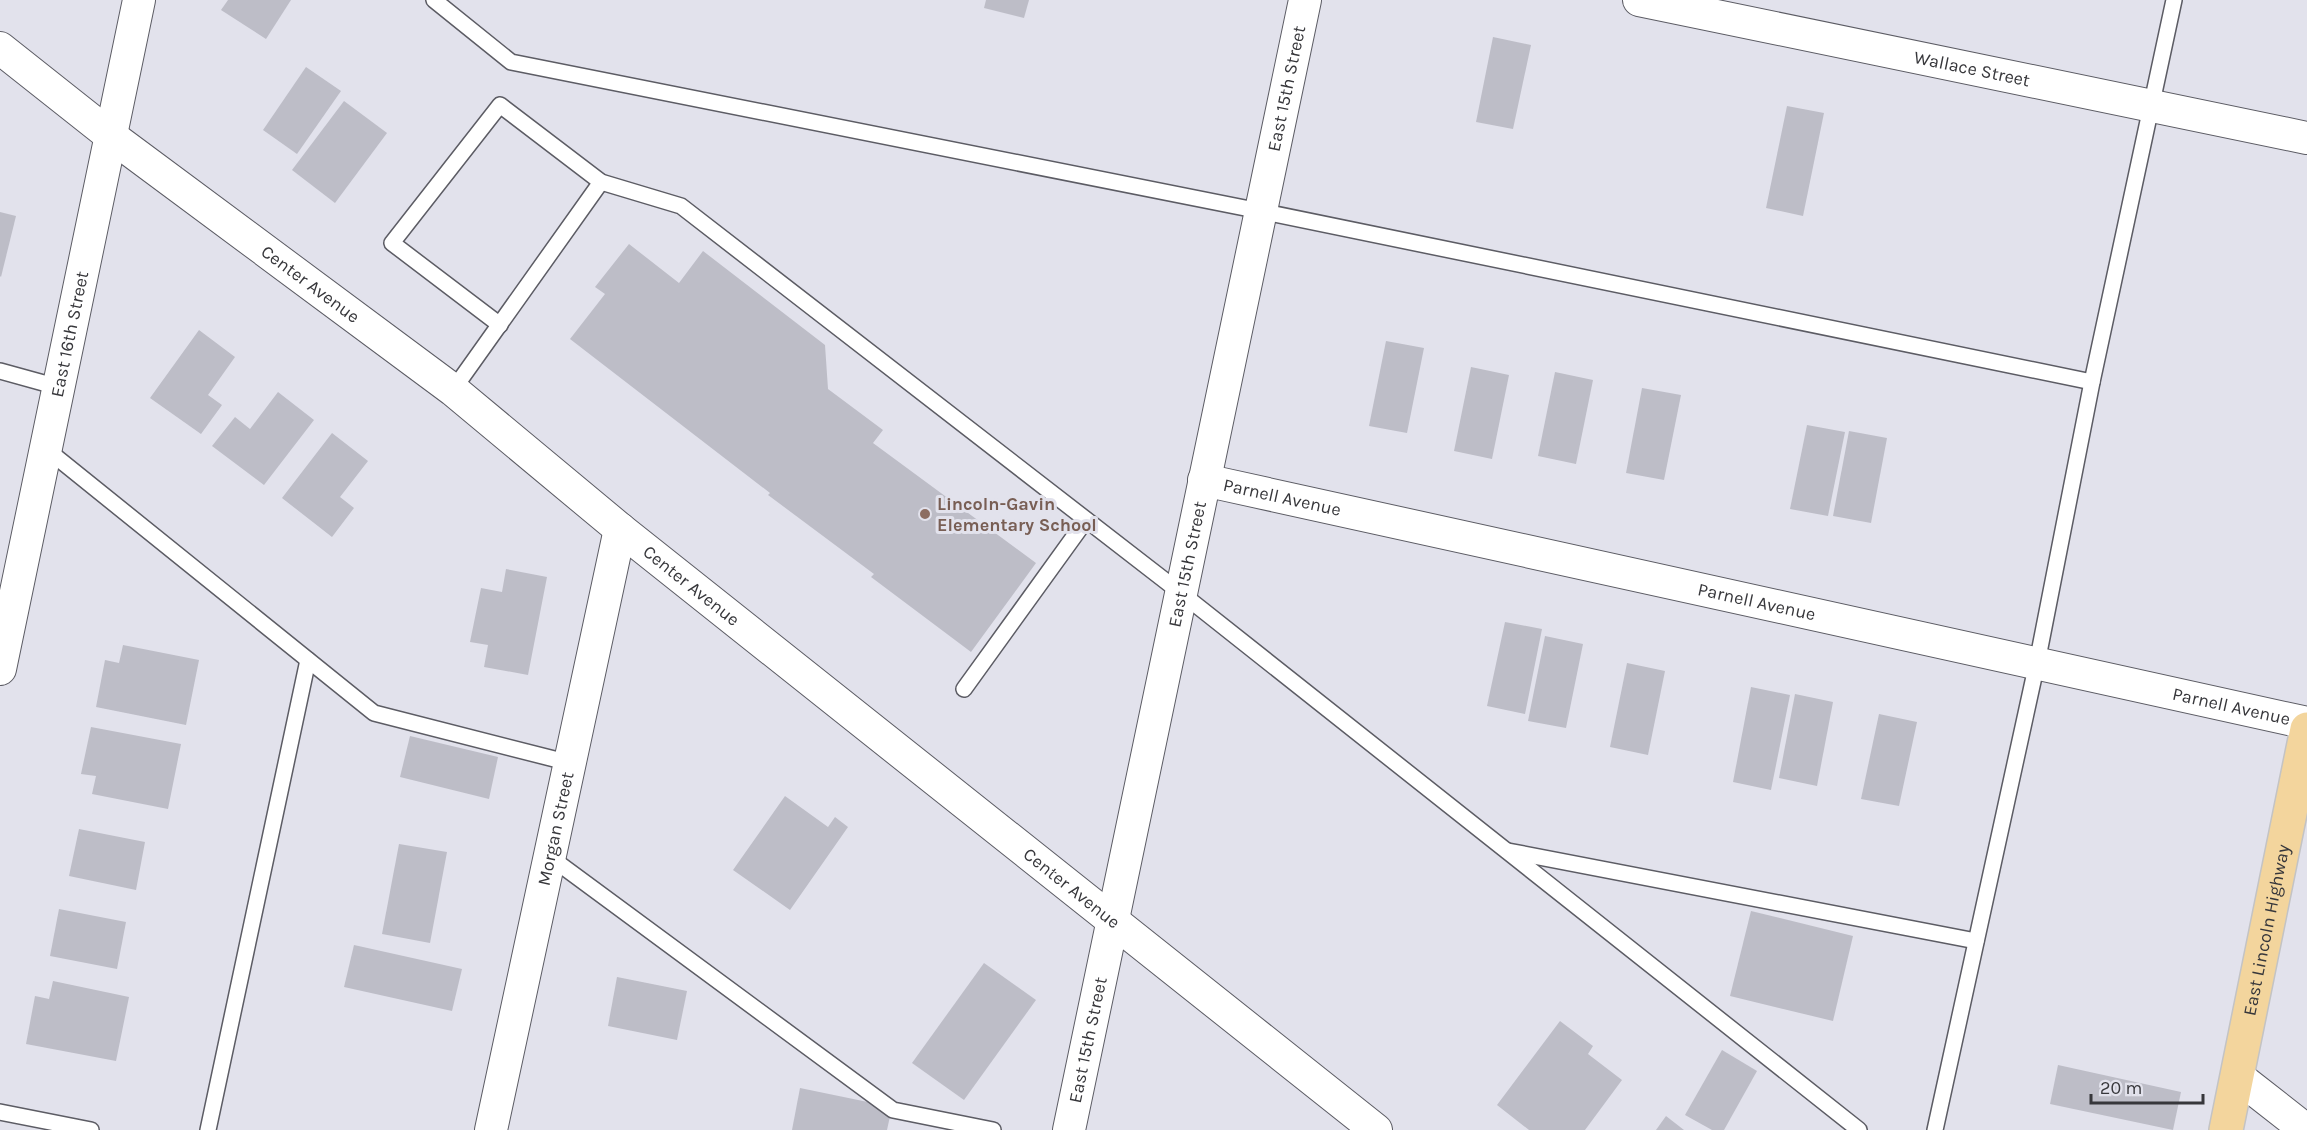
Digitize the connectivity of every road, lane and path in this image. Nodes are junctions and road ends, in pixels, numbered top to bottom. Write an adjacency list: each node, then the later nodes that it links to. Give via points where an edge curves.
1 (139, 0): 8 (street, East 16th Street)
2 (434, 0): 11 (lane, via 511,62)
3 (1305, 0): 11 (street, East 15th Street)
4 (1639, 0): 7 (street, Wallace Street)
5 (2174, 0): 7 (lane)
6 (0, 48): 8 (street, Center Avenue)
7 (2151, 106): 9 (street, Wallace Street); 14 (lane)
8 (111, 136): 15 (street, East 16th Street); 16 (street, Center Avenue)
9 (2307, 138)
10 (601, 182): 12 (lane); 12 (lane, via 500,105 392,243); 19 (lane, via 681,206)
11 (1260, 211): 14 (lane); 18 (street, East 15th Street)
12 (500, 325): 16 (lane)
13 (0, 371): 15 (lane)
14 (2092, 382): 23 (lane)
15 (58, 387): 17 (street, East 16th Street)
16 (453, 390): 20 (street, Center Avenue)
17 (45, 448): 22 (lane); 24 (street, East 16th Street)
18 (1204, 480): 21 (street, East 15th Street); 23 (street, Parnell Avenue)
19 (1086, 520): 21 (lane); 25 (lane)
20 (621, 529): 28 (street, Morgan Street); 31 (street, Center Avenue)
21 (1181, 593): 29 (lane); 31 (street, East 15th Street)
22 (308, 660): 28 (lane, via 374,713); 36 (lane)
23 (2037, 663): 26 (street, Parnell Avenue); 32 (lane)
24 (0, 669)
25 (964, 689)
26 (2307, 723)
27 (2307, 729): 33 (main road, East Lincoln Highway)
28 (570, 763): 30 (street, Morgan Street)
29 (1504, 850): 32 (lane); 41 (lane)
30 (550, 858): 37 (street, Morgan Street); 38 (lane, via 893,1110)
31 (1112, 922): 39 (street, East 15th Street); 40 (street, Center Avenue)
32 (1976, 940): 42 (lane)
33 (2236, 1076): 43 (main road, East Lincoln Highway); 44 (street)
34 (0, 1112): 35 (lane)
35 (91, 1130)
36 (208, 1130)
37 (491, 1130)
38 (993, 1130)
39 (1069, 1130)
40 (1376, 1130)
41 (1859, 1130)
42 (1935, 1130)
43 (2226, 1130)
44 (2306, 1130)

